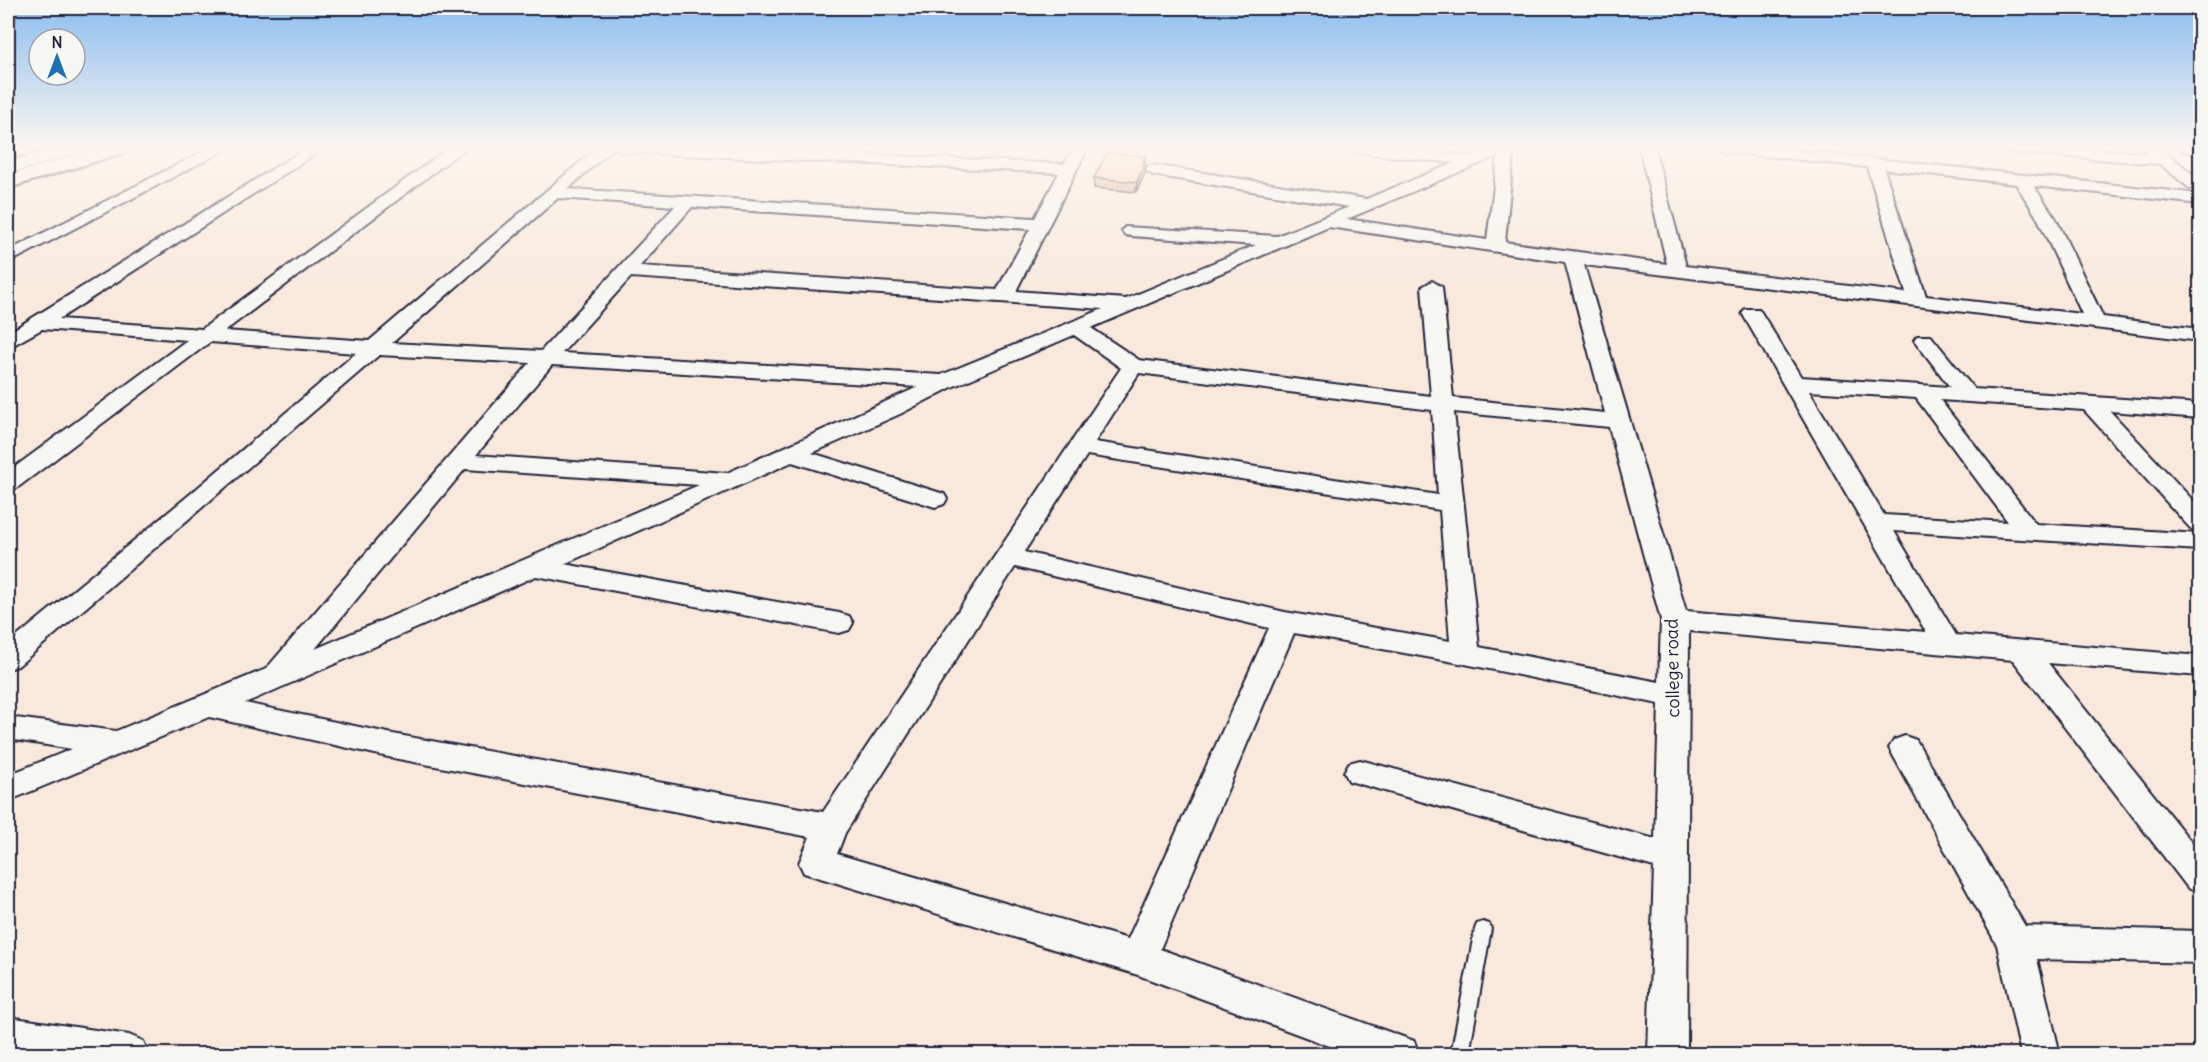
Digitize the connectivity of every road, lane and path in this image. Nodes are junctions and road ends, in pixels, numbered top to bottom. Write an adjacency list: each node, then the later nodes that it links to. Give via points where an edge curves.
1 (126, 197): 22 (street)
2 (239, 197): 34 (street)
3 (392, 197): 37 (street)
4 (550, 197): 41 (street)
5 (607, 197): 14 (street)
6 (1054, 197): 18 (street)
7 (1318, 197): 15 (street)
8 (1390, 197): 15 (street)
9 (1501, 197): 23 (street)
10 (1659, 197): 27 (street)
11 (1885, 197): 30 (street)
12 (2033, 197): 33 (street)
13 (2172, 197): 16 (street)
14 (688, 202): 18 (street); 26 (street)
15 (1370, 205): 17 (street)
16 (2197, 206)
17 (1329, 222): 21 (street); 23 (street)
18 (1040, 224): 29 (street)
19 (1131, 231): 21 (street)
20 (8, 242): 22 (street)
21 (1281, 242): 31 (street)
22 (30, 246): 24 (street)
23 (1495, 247): 25 (street)
24 (8, 258)
25 (1572, 258): 27 (street); 51 (street, college road)
26 (626, 271): 29 (street); 42 (street)
27 (1678, 271): 30 (street)
28 (1432, 287): 48 (street)
29 (1004, 295): 31 (street)
30 (1918, 300): 33 (street)
31 (1126, 304): 35 (street)
32 (1752, 313): 45 (street)
33 (2095, 322): 36 (street)
34 (38, 323): 37 (street); 38 (street)
35 (1075, 327): 43 (street); 44 (street)
36 (2193, 334): 40 (street)
37 (204, 336): 41 (street); 56 (street)
38 (11, 337)
39 (1924, 340): 47 (street)
40 (2200, 347)
41 (374, 348): 42 (street); 71 (street)
42 (546, 358): 44 (street); 54 (street)
43 (1133, 366): 48 (street); 52 (street)
44 (944, 382): 53 (street)
45 (1793, 383): 46 (street); 59 (street)
46 (1923, 392): 47 (street); 61 (street)
47 (1968, 395): 49 (street)
48 (1442, 404): 51 (street); 58 (street)
49 (2091, 404): 50 (street); 60 (street)
50 (2200, 411)
51 (1618, 421): 65 (street, college road)
52 (1080, 447): 58 (street); 63 (street)
53 (790, 454): 55 (street); 57 (street)
54 (459, 461): 55 (street); 73 (street)
55 (731, 480): 64 (street)
56 (8, 483)
57 (935, 499)
58 (1454, 505): 70 (street)
59 (1875, 522): 61 (street); 68 (street)
60 (2200, 523)
61 (2028, 531): 62 (street)
62 (2200, 542)
63 (1008, 557): 66 (street); 81 (street)
64 (535, 567): 67 (street); 73 (street)
65 (1675, 620): 68 (street); 74 (street, college road)
66 (1285, 622): 70 (street); 87 (street)
67 (839, 623)
68 (1948, 645): 69 (street)
69 (2023, 652): 72 (street); 83 (street)
70 (1465, 654): 74 (street)
71 (8, 659)
72 (2200, 666)
73 (276, 676): 75 (street)
74 (1674, 696): 82 (street, college road)
75 (208, 706): 77 (street); 81 (street, via 393,746)
76 (8, 728): 77 (street)
77 (119, 743): 80 (street)
78 (1905, 748): 85 (street)
79 (1360, 772): 82 (street)
80 (8, 788)
81 (831, 827): 87 (street, via 816,863)
82 (1671, 858): 92 (street, college road)
83 (2200, 878)
84 (1483, 929): 91 (lane)
85 (2015, 942): 86 (street); 93 (street)
86 (2200, 947)
87 (1138, 958): 90 (street)
88 (8, 1035): 89 (street)
89 (129, 1054)
90 (1400, 1054)
91 (1460, 1054)
92 (1668, 1054)
93 (2040, 1054)

